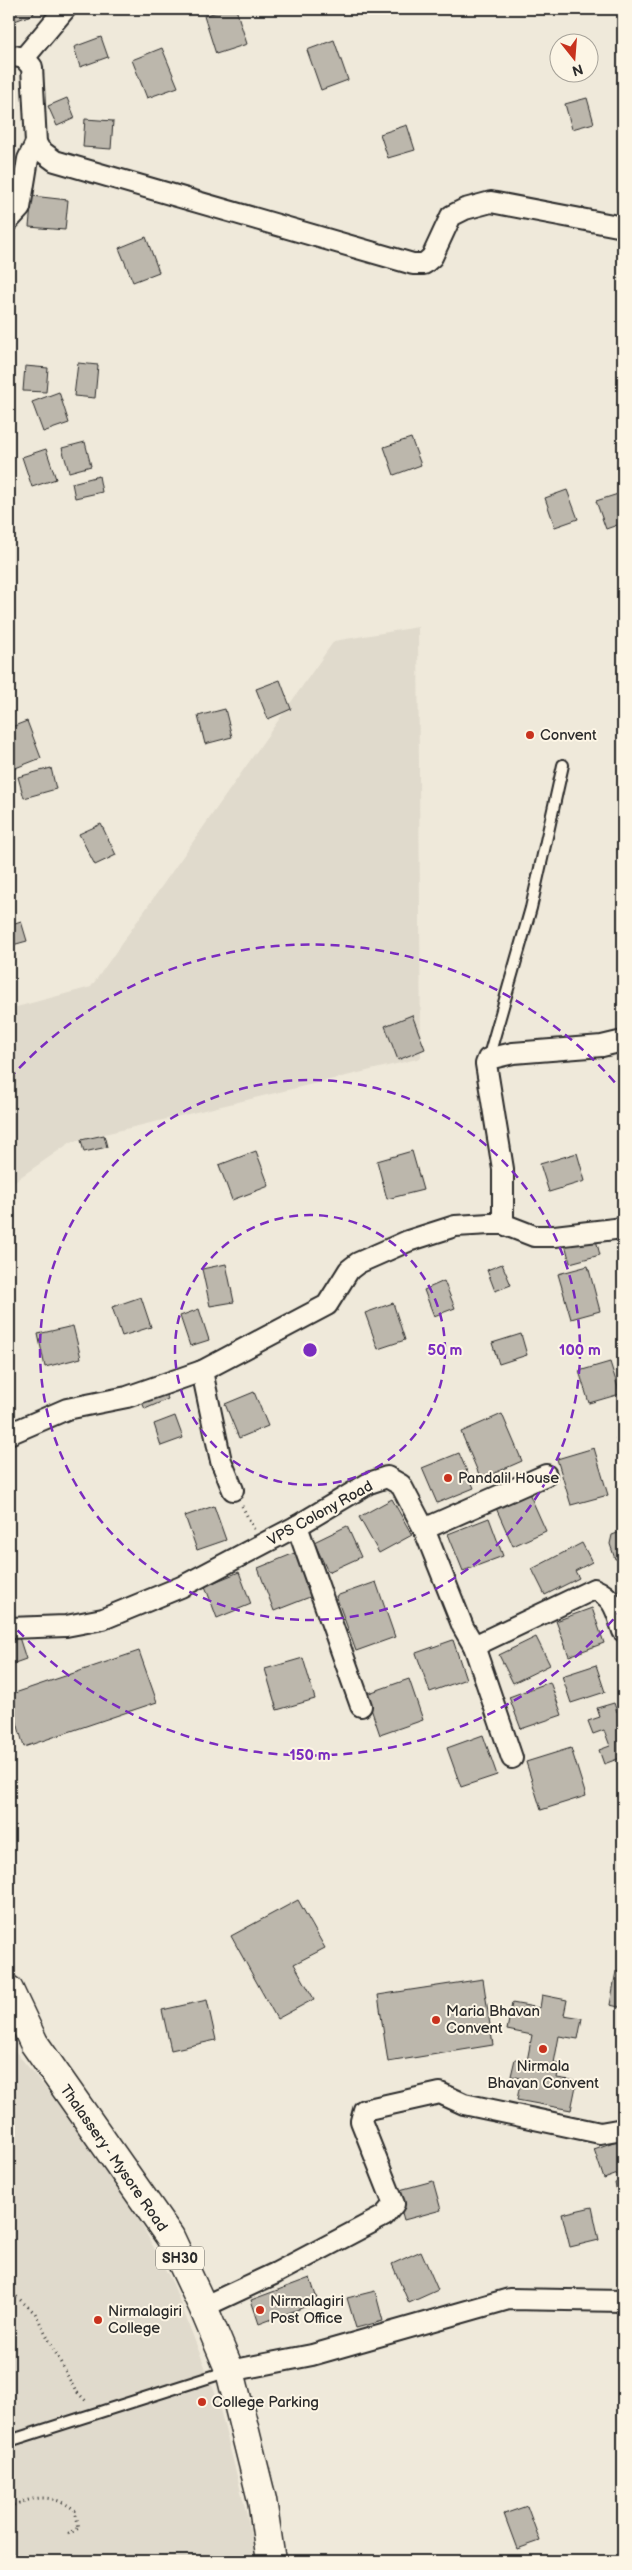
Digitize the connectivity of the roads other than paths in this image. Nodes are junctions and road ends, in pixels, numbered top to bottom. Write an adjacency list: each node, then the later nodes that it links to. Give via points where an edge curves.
1 (65, 9): 2 (street)
2 (16, 57): 3 (street, via 32,67)
3 (36, 143): 4 (street, via 28,159 20,208); 5 (street, via 54,161 413,264 424,264 432,257 451,216 491,202)
4 (9, 220)
5 (623, 227)
6 (563, 765): 8 (lane, via 531,908)
7 (623, 1040): 8 (street, via 602,1046 513,1053)
8 (488, 1059): 9 (street, via 489,1096 502,1169)
9 (503, 1224): 10 (street, via 534,1236); 11 (street, via 455,1226 408,1241 358,1263 349,1270 326,1305)
10 (623, 1228)
11 (202, 1371): 12 (street, via 127,1397 67,1410); 14 (street, via 221,1461)
12 (9, 1434)
13 (546, 1475): 16 (street)
14 (233, 1490)
15 (297, 1526): 16 (street, VPS Colony Road, via 369,1483 387,1477 401,1485); 17 (street, VPS Colony Road, via 181,1586 103,1619 66,1626); 20 (street)
16 (424, 1529): 19 (street, VPS Colony Road, via 463,1627)
17 (9, 1628)
18 (623, 1630): 19 (street, via 613,1603 606,1594 594,1589)
19 (474, 1646): 21 (street, VPS Colony Road)
20 (361, 1706)
21 (512, 1758)
22 (9, 1990): 25 (main road, Thalassery - Mysore Road / SH30, via 34,2043 170,2237)
23 (623, 2129): 25 (street, via 600,2133 464,2104 440,2093 364,2110 361,2121 394,2204 384,2216)
24 (623, 2301): 26 (street, via 509,2300 312,2355)
25 (203, 2307): 26 (main road, Thalassery - Mysore Road / SH30)
26 (230, 2371): 27 (lane); 28 (main road, Thalassery - Mysore Road / SH30, via 262,2500)
27 (9, 2441)
28 (271, 2561)

